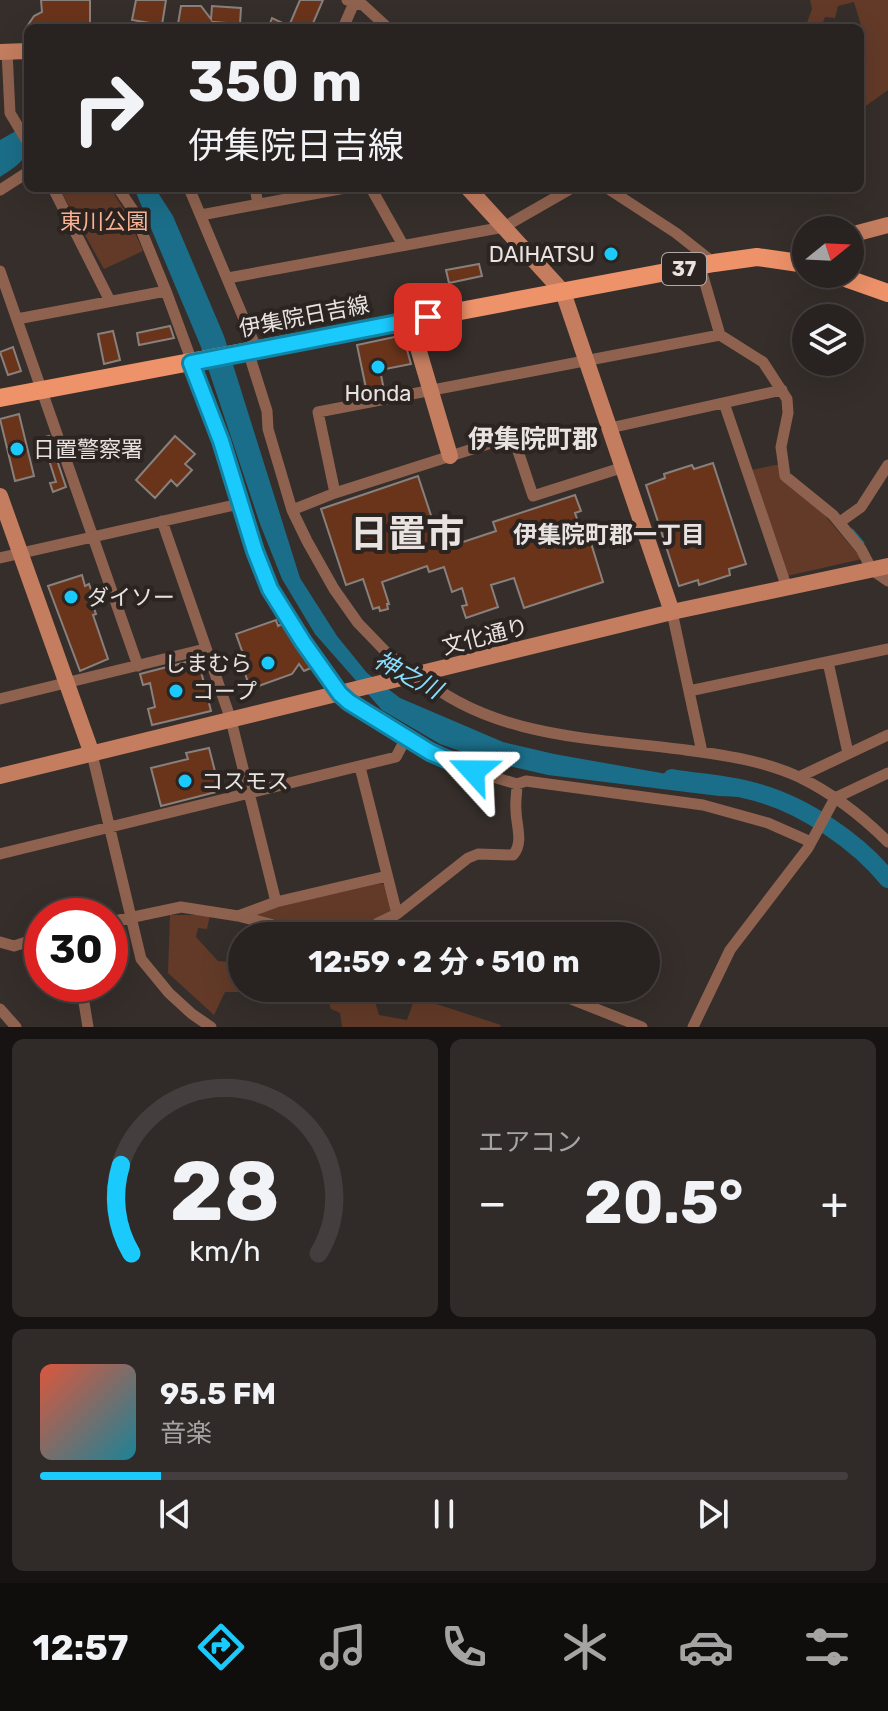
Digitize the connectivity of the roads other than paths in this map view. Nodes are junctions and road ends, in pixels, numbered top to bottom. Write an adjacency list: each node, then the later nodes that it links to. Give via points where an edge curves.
1 (350, 2): 2 (street); 3 (street, via 363,5)
2 (344, 24)
3 (384, 24)
4 (24, 51): 5 (street)
5 (3, 52): 6 (street)
6 (8, 117): 7 (street)
7 (24, 138)
8 (24, 175): 9 (street)
9 (0, 190)
10 (55, 192): 33 (street)
11 (121, 192): 30 (street)
12 (191, 192): 20 (street)
13 (256, 192): 19 (street)
14 (323, 192): 19 (street)
15 (373, 192): 24 (street)
16 (472, 192): 22 (street)
17 (565, 192): 22 (street)
18 (613, 192): 26 (street, via 676,233)
19 (258, 204): 20 (street)
20 (201, 215): 28 (street)
21 (888, 225): 23 (street)
22 (504, 227): 24 (street); 31 (street)
23 (864, 231)
24 (403, 245): 28 (street)
25 (792, 262): 26 (main road, 伊集院日吉線 / 37, via 757,257)
26 (707, 264): 31 (main road, 伊集院日吉線 / 37); 36 (street)
27 (0, 271): 34 (street)
28 (228, 278): 37 (street)
29 (864, 285): 32 (main road)
30 (166, 291): 33 (street); 39 (street)
31 (563, 292): 35 (main road, 伊集院日吉線 / 37); 38 (street)
32 (888, 293)
33 (110, 301): 34 (street)
34 (17, 319): 42 (street)
35 (410, 321): 37 (main road, 伊集院日吉線 / 37); 40 (street)
36 (720, 335): 38 (street); 41 (street, via 763,362)
37 (249, 351): 39 (main road, 伊集院日吉線 / 37); 52 (street)
38 (588, 360): 40 (street); 45 (street)
39 (195, 362): 42 (main road, 伊集院日吉線 / 37); 51 (street)
40 (429, 390): 46 (street); 49 (street, via 318,412)
41 (782, 390): 44 (street); 53 (street, via 788,406 781,447 785,476)
42 (42, 391): 43 (main road, 伊集院日吉線 / 37); 55 (street)
43 (0, 398)
44 (724, 403): 45 (street); 60 (street)
45 (610, 428): 48 (street)
46 (450, 456): 48 (street, via 513,436 533,496); 49 (street)
47 (888, 465): 53 (street, via 861,507)
48 (624, 467): 61 (street)
49 (335, 493): 52 (street)
50 (0, 496): 56 (street)
51 (239, 504): 54 (street); 69 (street, via 270,589 303,642)
52 (292, 510): 66 (street, via 358,623)
53 (842, 520): 58 (street)
54 (162, 521): 55 (street); 62 (street)
55 (92, 536): 56 (street); 65 (street)
56 (21, 553): 57 (street); 67 (street)
57 (0, 558)
58 (880, 568): 59 (street); 60 (street, 文化通り)
59 (888, 581)
60 (787, 588): 61 (street, 文化通り)
61 (672, 612): 66 (street, 文化通り); 68 (street)
62 (205, 649): 65 (street); 71 (street)
63 (888, 649): 64 (street)
64 (828, 662): 68 (street); 75 (street)
65 (138, 666): 67 (street)
66 (414, 676): 69 (street, 文化通り); 74 (street, via 452,700 539,730)
67 (66, 684): 70 (street); 76 (street)
68 (689, 691): 74 (street)
69 (347, 692): 71 (street, 文化通り); 73 (street, via 361,711)
70 (0, 699)
71 (231, 720): 76 (street, 文化通り); 82 (street)
72 (888, 735): 75 (street)
73 (406, 738): 77 (street, via 396,757); 81 (street, via 473,771)
74 (702, 752): 80 (street)
75 (848, 753): 80 (street)
76 (92, 754): 79 (street, 文化通り); 84 (street)
77 (360, 767): 82 (street); 88 (street)
78 (888, 773): 83 (street)
79 (0, 776)
80 (799, 777): 83 (street)
81 (517, 784): 85 (street, via 703,805); 91 (street, via 517,851 468,858)
82 (249, 793): 84 (street); 89 (street)
83 (833, 801): 85 (street); 86 (street)
84 (110, 827): 87 (street); 93 (street)
85 (812, 839): 106 (street, via 730,950)
86 (888, 842)
87 (0, 854)
88 (387, 876): 89 (street); 91 (street)
89 (276, 902): 90 (street)
90 (238, 916): 93 (street, via 181,907); 94 (street)
91 (392, 917): 95 (street); 96 (street)
92 (128, 919): 93 (street)
93 (131, 919): 104 (street, via 136,948 150,972)
94 (262, 922)
95 (380, 922)
96 (392, 922)
97 (0, 942): 98 (street)
98 (24, 943)
99 (84, 1002): 103 (street)
100 (579, 1002): 105 (street)
101 (0, 1009): 102 (street)
102 (16, 1027)
103 (88, 1027)
104 (211, 1027)
105 (642, 1027)
106 (693, 1027)

